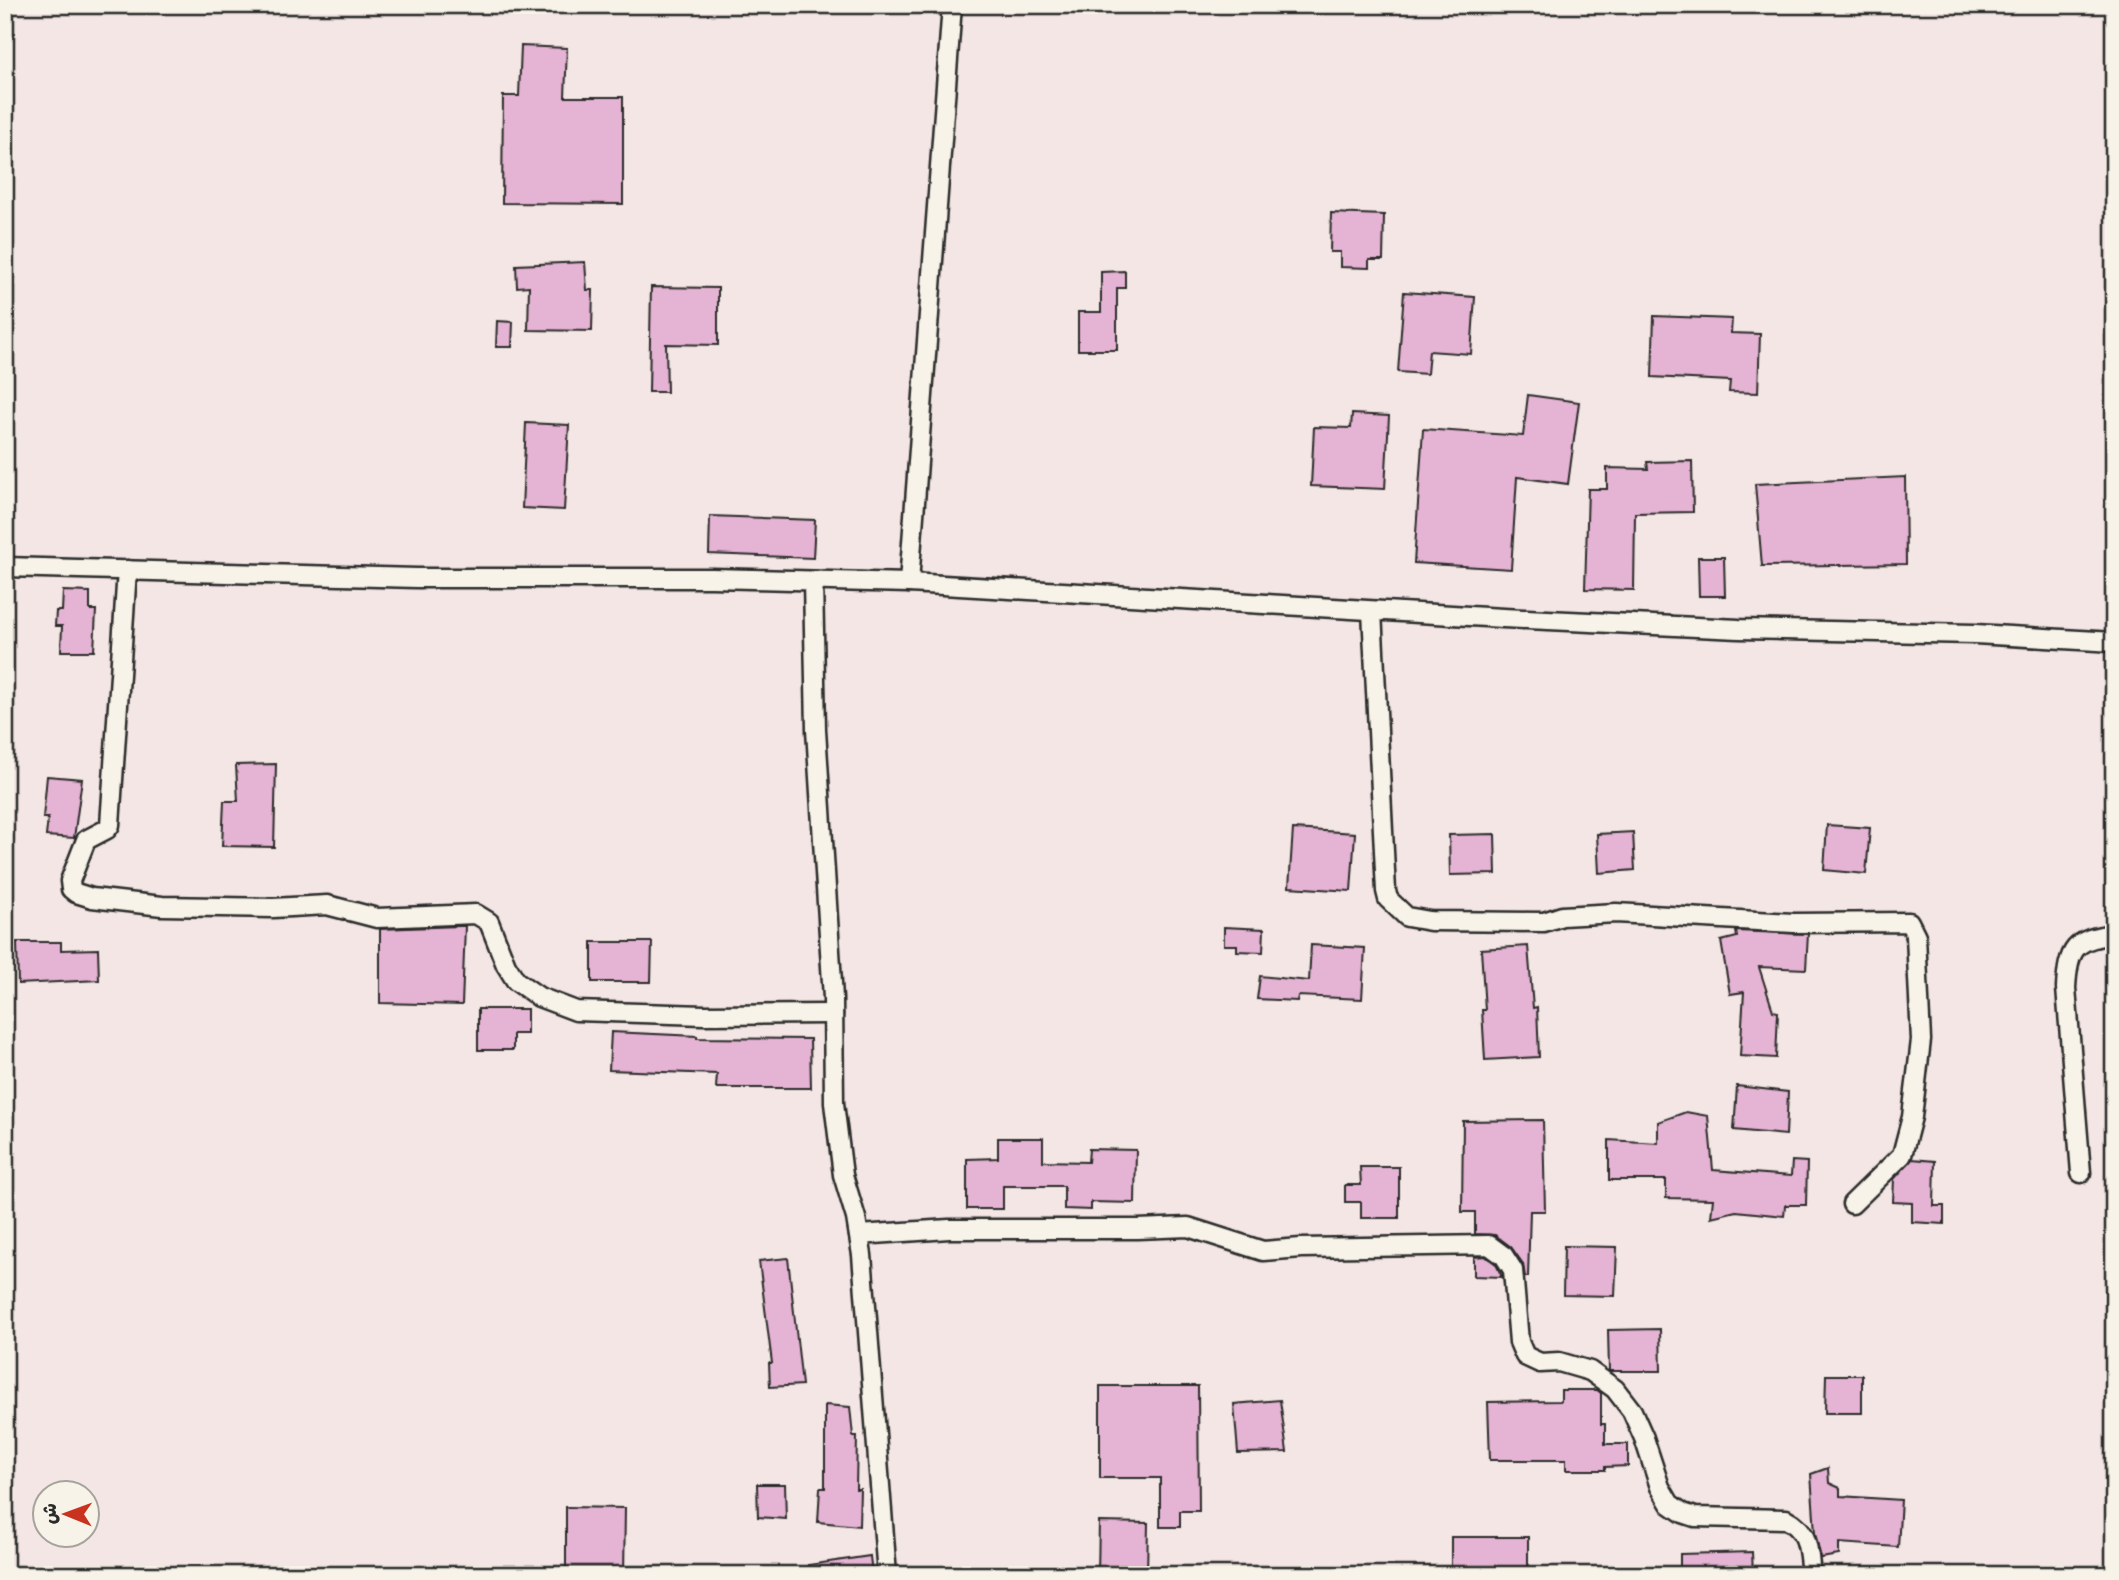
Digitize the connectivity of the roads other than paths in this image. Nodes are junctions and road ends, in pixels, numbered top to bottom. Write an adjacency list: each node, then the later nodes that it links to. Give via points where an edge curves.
1 (952, 5): 5 (street)
2 (5, 568): 3 (street)
3 (127, 570): 4 (street); 9 (street, via 110,825 86,840 70,881 76,893 162,906 327,905 377,918 475,914 489,922 516,981 539,997 576,1011)
4 (813, 582): 5 (street); 9 (street, via 816,730)
5 (909, 583): 6 (street)
6 (1372, 611): 7 (street); 11 (street, via 1386,891 1406,917 1511,923 1616,913 1794,923 1909,922 1916,936 1921,1040 1912,1117 1902,1155)
7 (2114, 642)
8 (2114, 934): 10 (street, via 2091,937 2073,950 2067,966)
9 (833, 1014): 12 (street, via 835,1115 843,1175)
10 (2081, 1173)
11 (1852, 1204)
12 (859, 1235): 13 (street); 14 (street, via 949,1229 1188,1227 1263,1251 1489,1245 1513,1270 1519,1342 1525,1356 1590,1371 1615,1389 1632,1411 1660,1487 1670,1504 1684,1513 1786,1519 1799,1525 1807,1542)
13 (887, 1575)
14 (1811, 1575)

